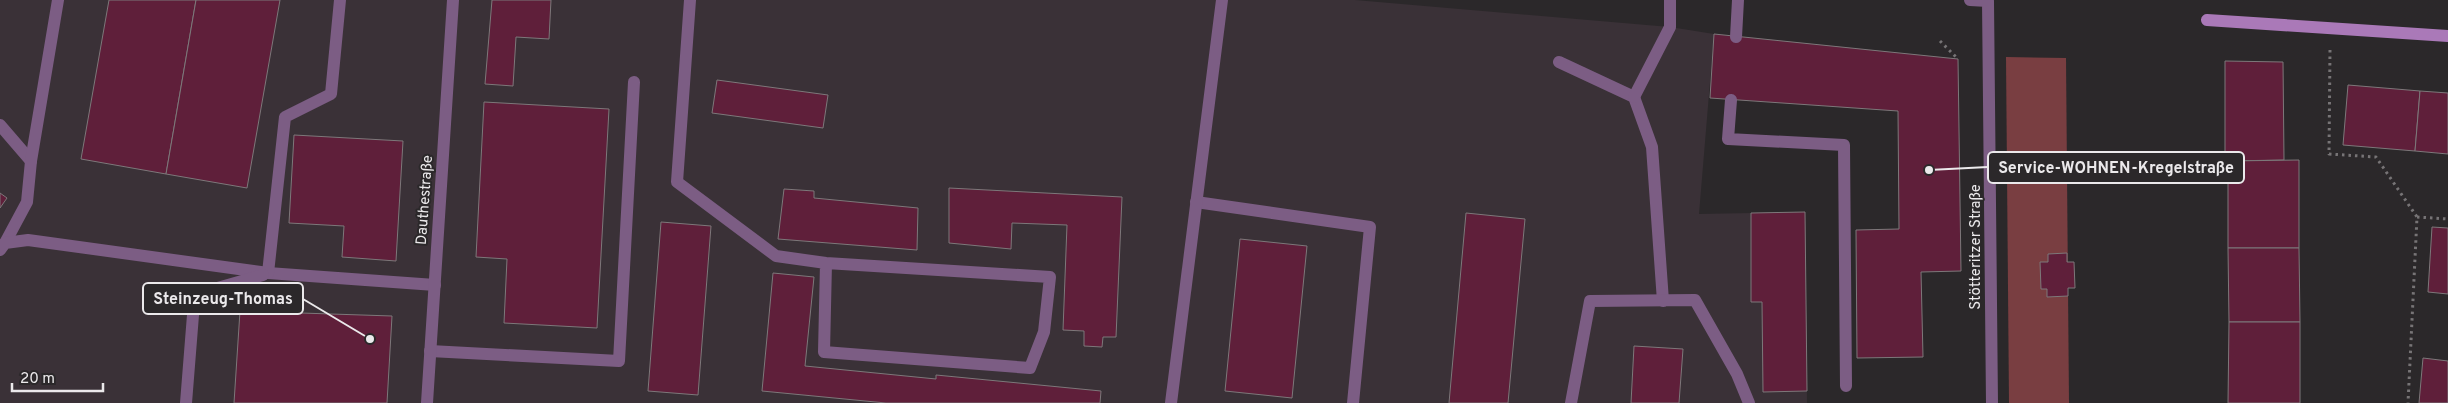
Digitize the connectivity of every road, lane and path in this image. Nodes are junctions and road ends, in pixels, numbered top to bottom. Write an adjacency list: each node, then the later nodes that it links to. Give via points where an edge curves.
1 (58, 0): 20 (street)
2 (340, 0): 26 (street, via 331,94 285,117)
3 (453, 0): 27 (street, Dauthestraße)
4 (690, 0): 25 (street, via 677,182 776,256)
5 (1222, 0): 21 (street)
6 (1670, 0): 17 (street, via 1670,27)
7 (1738, 0): 12 (street)
8 (1970, 0): 37 (street, Stötteritzer Straße, via 1988,2)
9 (2207, 20): 10 (street)
10 (2331, 27): 11 (street); 22 (path, via 2329,154 2376,157)
11 (2448, 36)
12 (1736, 37)
13 (1940, 41): 14 (path)
14 (1958, 59)
15 (1559, 62): 17 (street)
16 (634, 82): 29 (street, via 619,361)
17 (1634, 97): 28 (street, via 1652,147)
18 (1731, 100): 30 (street, via 1728,139 1844,145)
19 (0, 125): 20 (street)
20 (30, 161): 24 (street, via 27,202)
21 (1196, 202): 33 (street); 34 (street, via 1370,227)
22 (2417, 217): 23 (path); 38 (path)
23 (2448, 219)
24 (2, 246): 26 (street, via 28,240)
25 (826, 263): 25 (street, via 824,352 1030,368 1044,332 1050,277)
26 (268, 273): 27 (street); 31 (street, via 214,289 198,300 193,315)
27 (435, 285): 29 (street, Dauthestraße)
28 (1663, 300): 35 (street, via 1590,301); 36 (street, via 1695,300 1737,374)
29 (430, 352): 32 (street, Dauthestraße)
30 (1846, 386)
31 (186, 403)
32 (427, 403)
33 (1171, 403)
34 (1353, 403)
35 (1571, 403)
36 (1749, 403)
37 (1992, 403)
38 (2408, 403)

